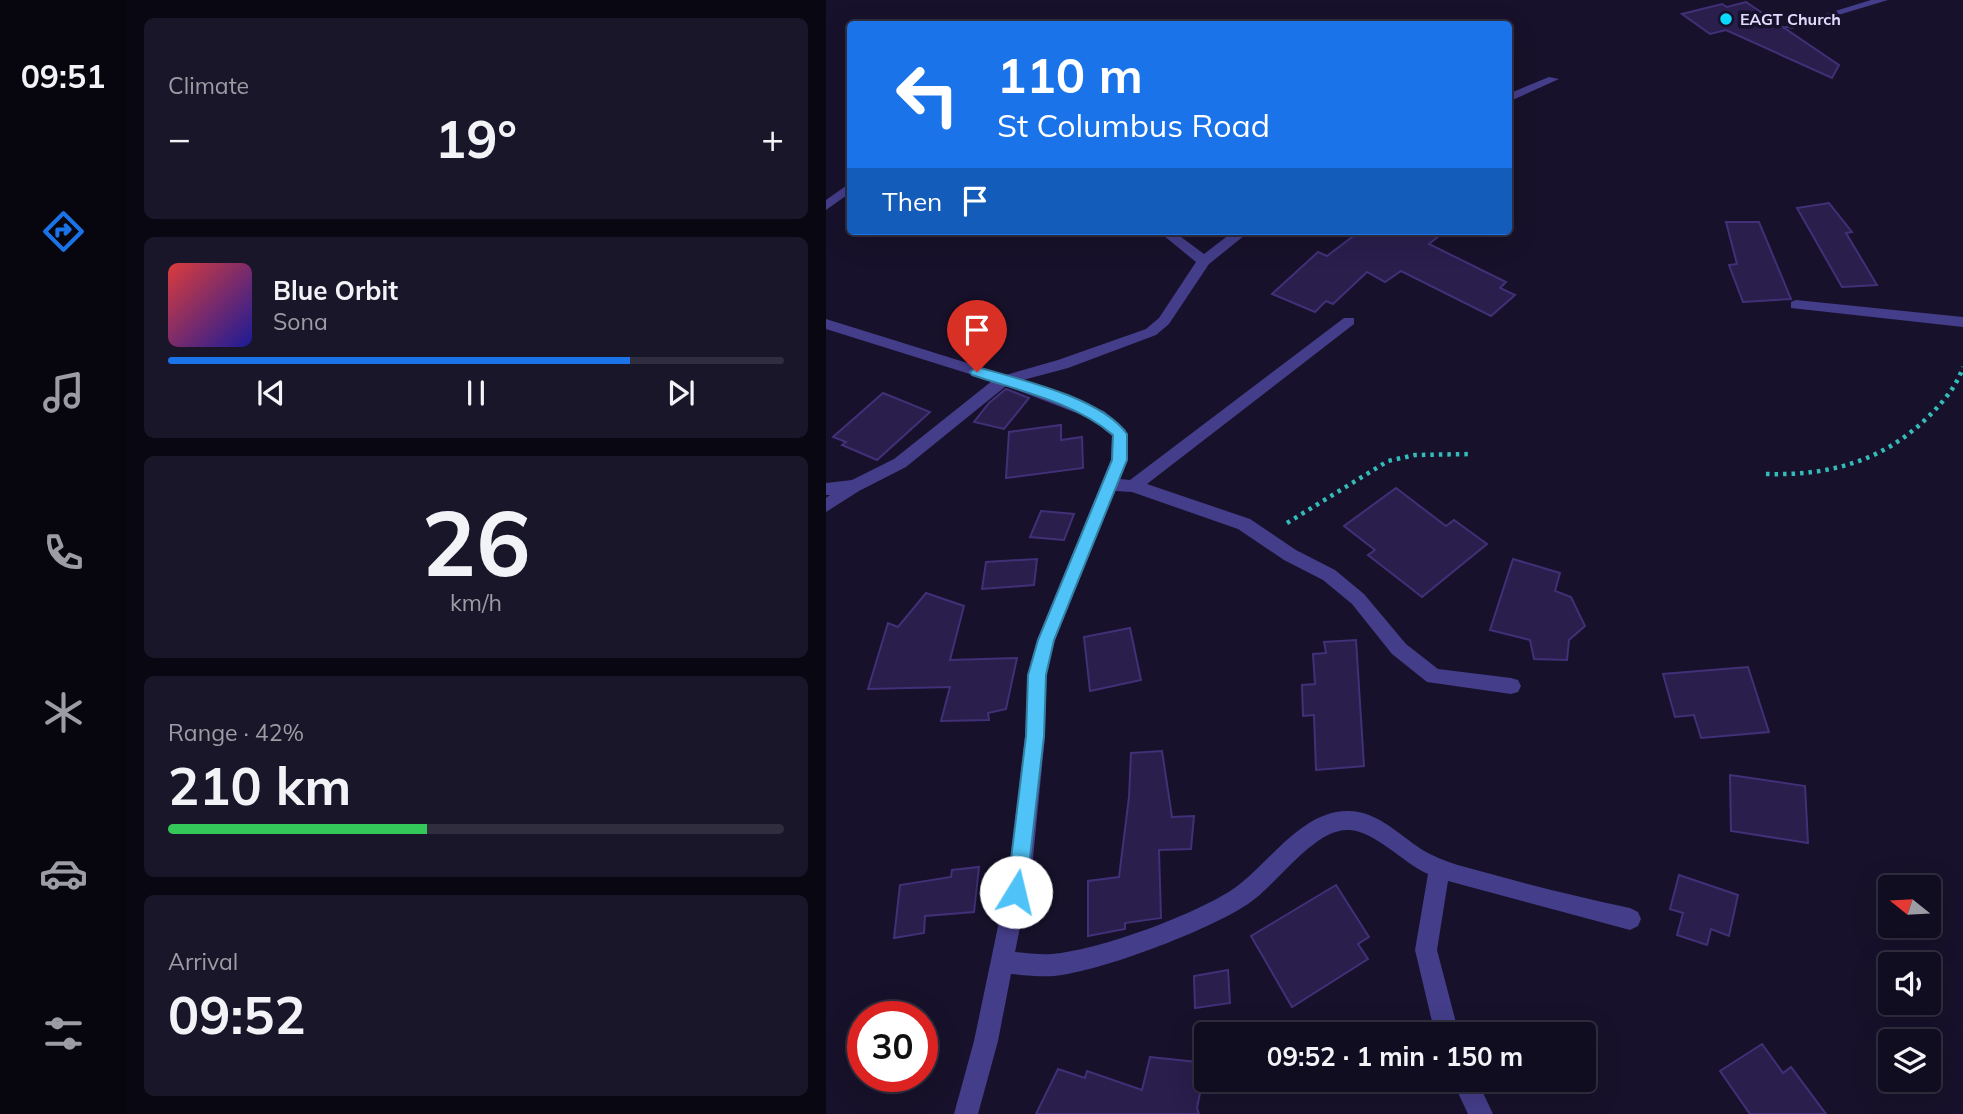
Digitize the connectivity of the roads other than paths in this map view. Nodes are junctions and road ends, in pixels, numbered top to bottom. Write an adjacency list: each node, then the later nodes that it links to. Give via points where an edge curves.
1 (1883, 0): 2 (street)
2 (1788, 27)
3 (1553, 79): 4 (street)
4 (1512, 97)
5 (847, 189): 6 (street)
6 (826, 206)
7 (1170, 235): 9 (street)
8 (1237, 235): 9 (street)
9 (1204, 261): 14 (street, via 1164,321 1150,331)
10 (1796, 305): 12 (street)
11 (1349, 321): 17 (street)
12 (1963, 322)
13 (826, 324): 14 (street)
14 (1002, 381): 15 (street, via 1061,399 1111,423 1120,434 1119,460); 16 (street, via 900,463)
15 (1109, 484): 17 (street); 23 (street, via 1046,640 1037,675 1021,869)
16 (855, 486): 18 (street); 19 (street)
17 (1133, 486): 20 (street, via 1244,524 1329,575 1358,599 1399,649 1434,676)
18 (826, 489)
19 (826, 506)
20 (1511, 686)
21 (1439, 869): 22 (street); 23 (street, via 1369,826 1346,820 1327,825 1302,843 1240,897 1195,917 1105,952 1053,965); 24 (street, via 1426,950)
22 (1630, 919)
23 (1003, 962): 26 (street)
24 (1444, 1022)
25 (1470, 1092): 27 (street)
26 (966, 1114)
27 (1481, 1114)

